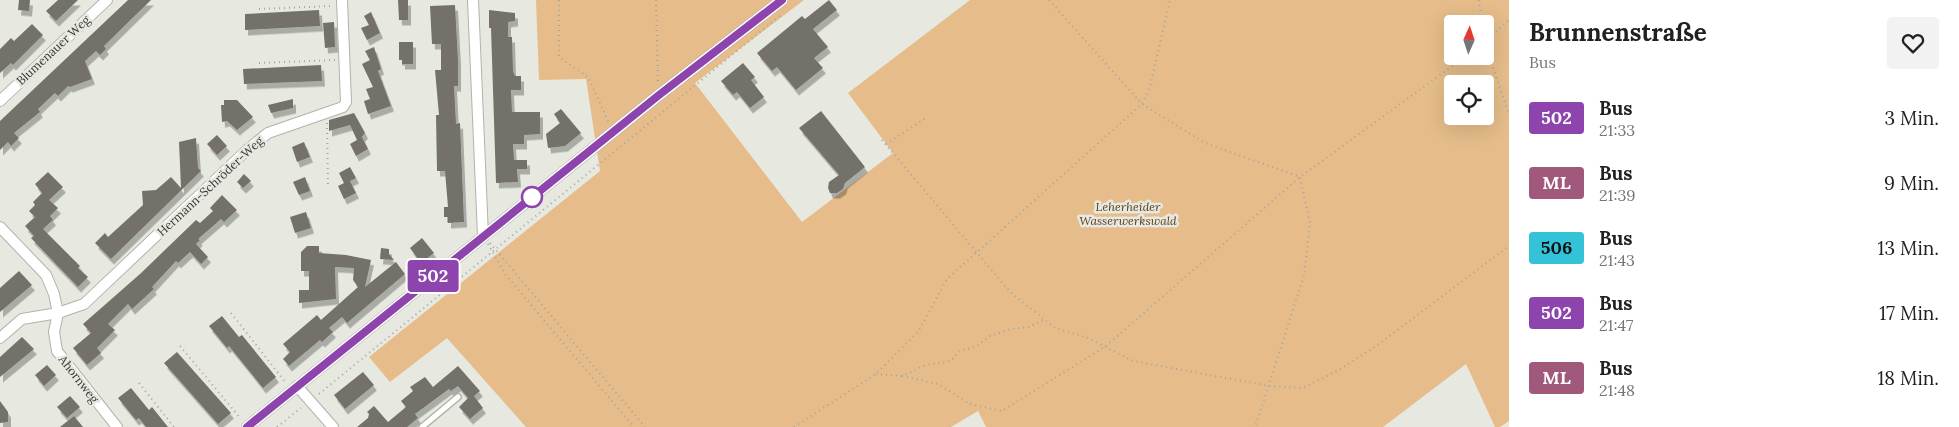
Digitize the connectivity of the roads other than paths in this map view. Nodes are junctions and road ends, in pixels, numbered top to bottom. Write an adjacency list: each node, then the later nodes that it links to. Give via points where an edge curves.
1 (107, 0): 5 (street, Blumenauer Weg)
2 (473, 0): 7 (street)
3 (342, 3): 8 (street, Hermann-Schröder-Weg, via 346,102 343,107 268,133 84,304)
4 (778, 3): 7 (street)
5 (0, 101)
6 (0, 227): 8 (street, Ahornweg, via 46,275)
7 (484, 236): 10 (street)
8 (58, 313): 9 (street, Hermann-Schröder-Weg, via 22,319); 12 (street, Ahornweg, via 54,332 57,351)
9 (0, 338)
10 (294, 388): 13 (street); 14 (street)
11 (458, 396): 15 (lane)
12 (117, 427)
13 (247, 427)
14 (333, 427)
15 (422, 427)

